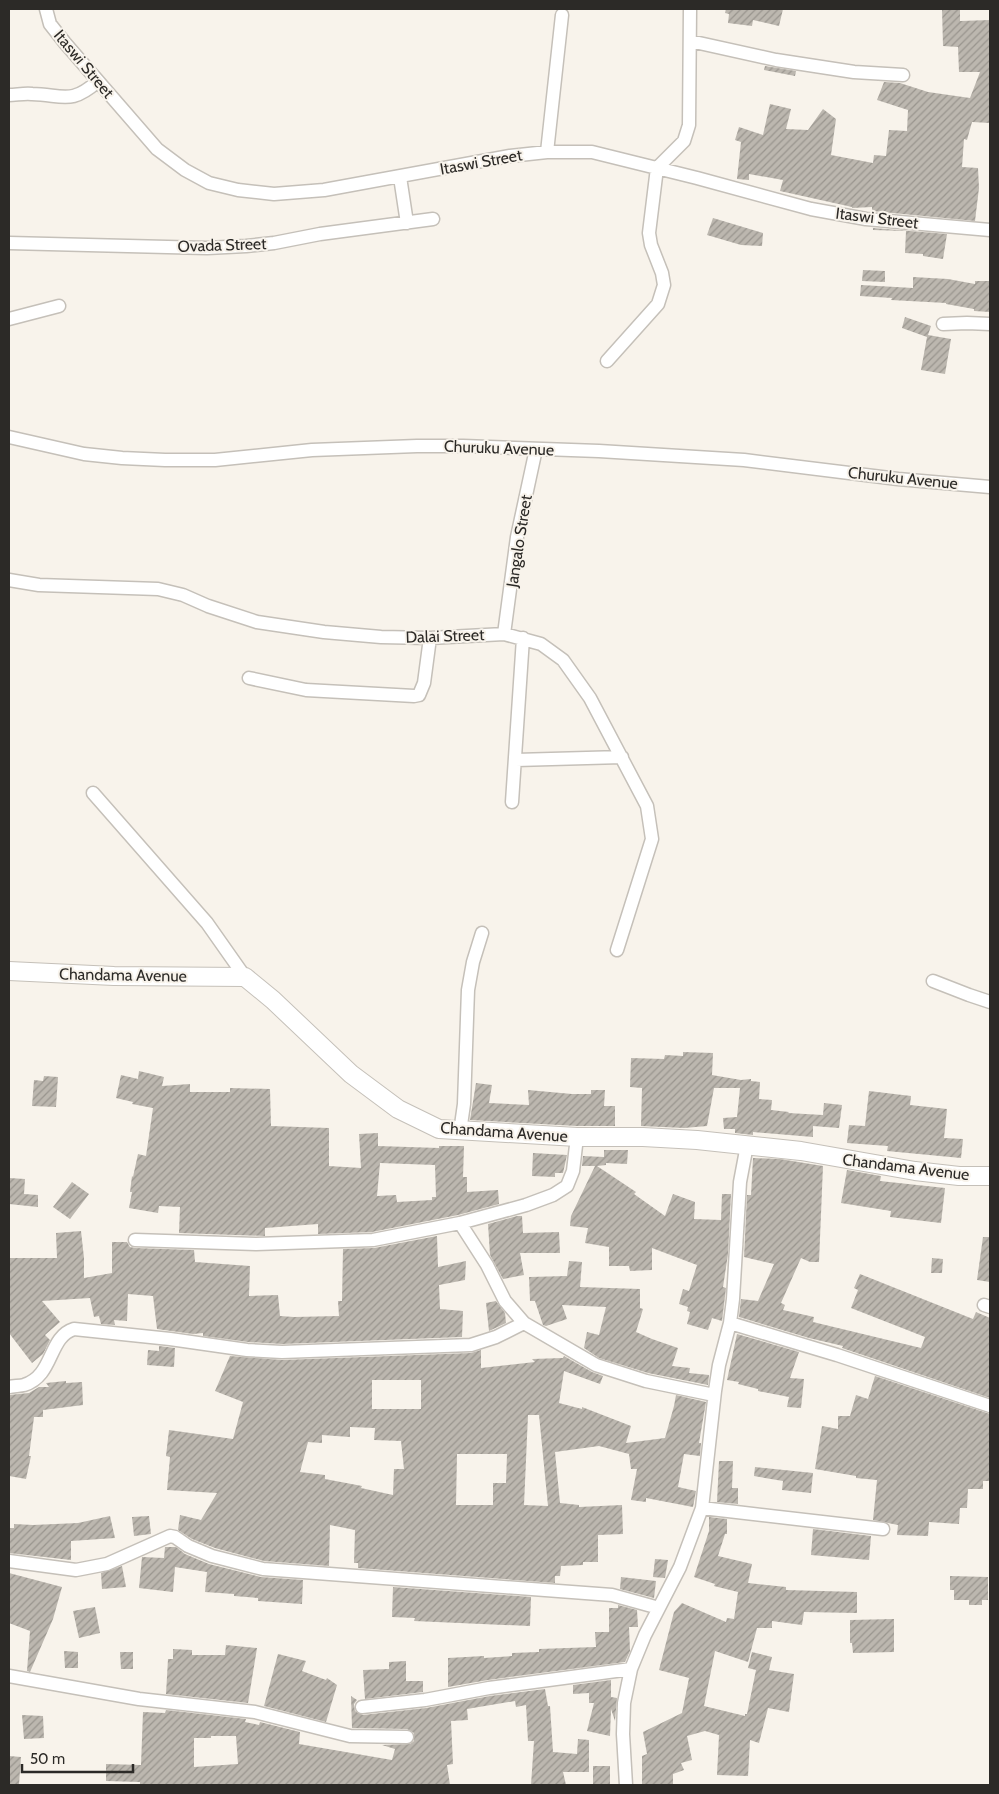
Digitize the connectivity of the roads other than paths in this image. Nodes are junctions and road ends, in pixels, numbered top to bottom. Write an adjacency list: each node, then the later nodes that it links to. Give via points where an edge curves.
1 (46, 9): 6 (street, Itaswi Street, via 50,24)
2 (690, 9): 4 (street)
3 (562, 16): 8 (street)
4 (690, 40): 5 (street, via 776,60 854,72); 9 (street, via 689,125 684,141)
5 (902, 74)
6 (98, 81): 7 (street, via 75,96); 10 (street, Itaswi Street, via 157,149 184,170 209,183 274,194 324,190)
7 (9, 96)
8 (547, 152): 9 (street, Itaswi Street, via 592,152); 10 (street, Itaswi Street)
9 (657, 168): 13 (street, Itaswi Street, via 811,209 866,219); 19 (street, via 649,233 664,285 658,304)
10 (400, 177): 12 (street)
11 (433, 219): 12 (street, Ovada Street)
12 (407, 223): 14 (street, Ovada Street, via 274,243 207,248)
13 (990, 230)
14 (9, 243)
15 (59, 306): 16 (street)
16 (9, 319)
17 (943, 324): 18 (street)
18 (990, 324)
19 (607, 361)
20 (9, 437): 21 (street, Churuku Avenue, via 84,454 166,460 216,460 312,450 418,446)
21 (536, 449): 22 (street, Churuku Avenue, via 744,460); 24 (street, Jangalo Street, via 517,537)
22 (990, 487)
23 (9, 580): 25 (street, Dalai Street, via 39,585 158,589 257,622 381,637)
24 (504, 634): 25 (street, Dalai Street); 26 (street, Dalai Street)
25 (430, 638): 27 (street, via 424,684 419,695 306,690)
26 (523, 638): 28 (street, Dalai Street, via 541,644 563,660 590,698); 29 (street)
27 (249, 678)
28 (622, 757): 29 (street); 33 (street, Dalai Street, via 647,806 652,839)
29 (516, 760): 31 (street)
30 (93, 793): 35 (street, via 207,923)
31 (512, 802)
32 (482, 933): 38 (street, via 468,990)
33 (617, 950)
34 (9, 971): 35 (street, Chandama Avenue)
35 (245, 977): 38 (street, Chandama Avenue, via 351,1074 398,1109 425,1124)
36 (933, 981): 37 (street)
37 (990, 1002)
38 (460, 1132): 39 (street, Chandama Avenue)
39 (577, 1137): 40 (street, Chandama Avenue, via 643,1137); 42 (street, via 573,1171 567,1186 526,1205)
40 (747, 1145): 41 (street, Chandama Avenue, via 915,1171); 45 (street, via 740,1182)
41 (990, 1176)
42 (460, 1223): 43 (street, via 373,1240 256,1244); 44 (street, via 505,1301)
43 (135, 1240)
44 (524, 1323): 46 (street, via 496,1337 471,1344 282,1352 74,1329 65,1332 40,1376 25,1385); 47 (street, via 596,1365 646,1381)
45 (730, 1323): 47 (street); 48 (street)
46 (9, 1387)
47 (714, 1396): 49 (street)
48 (990, 1406)
49 (702, 1508): 50 (street); 52 (street, via 680,1567)
50 (883, 1529)
51 (9, 1561): 52 (street, via 83,1569 107,1564 170,1536 212,1556 263,1569 612,1595)
52 (659, 1608): 53 (street)
53 (631, 1669): 55 (street); 57 (street, via 624,1703)
54 (9, 1676): 56 (street, via 139,1699 254,1712 350,1736)
55 (362, 1707)
56 (407, 1738)
57 (626, 1785)

